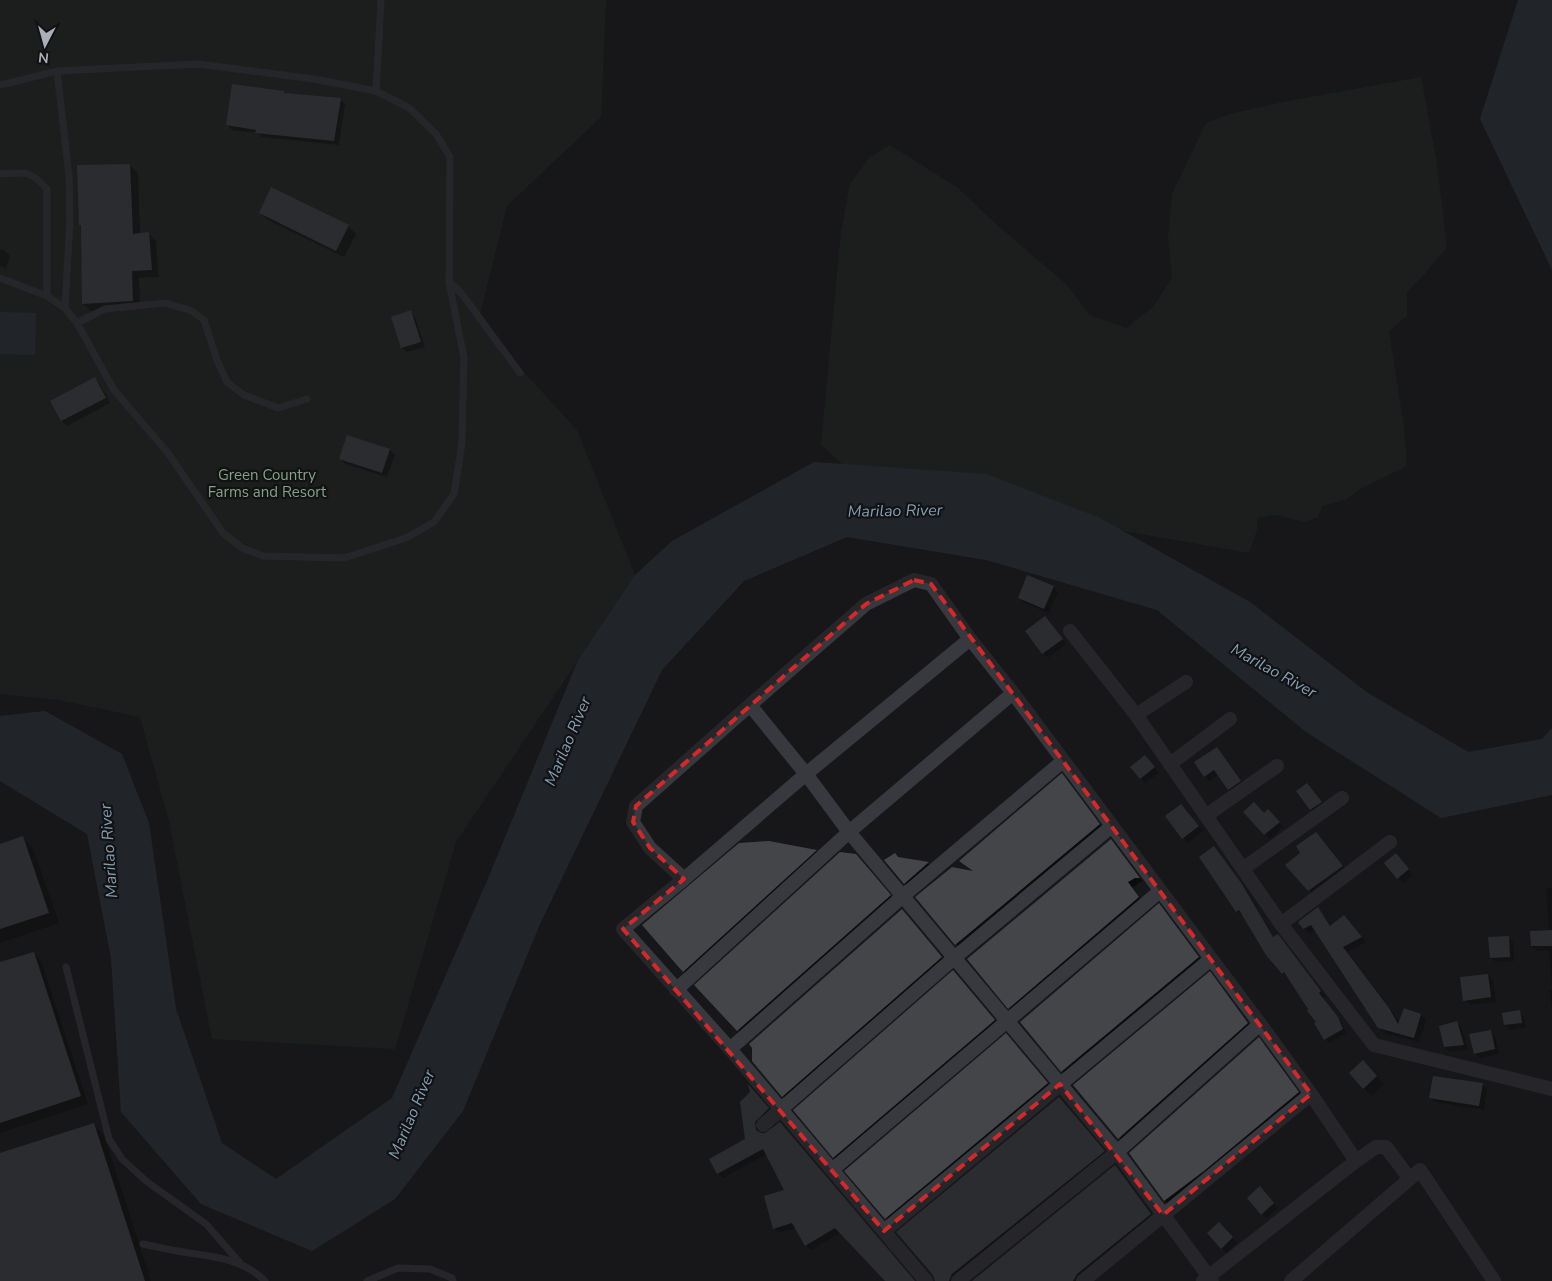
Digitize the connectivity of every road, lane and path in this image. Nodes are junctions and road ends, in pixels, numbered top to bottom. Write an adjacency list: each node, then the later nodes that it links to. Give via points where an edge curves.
1 (381, 0): 4 (lane)
2 (57, 71): 3 (lane); 4 (lane, via 198,64 314,79); 9 (lane, via 69,176)
3 (0, 85)
4 (376, 91): 7 (lane, via 408,107 436,134 450,157)
5 (0, 174): 8 (lane, via 20,172 35,176 47,189)
6 (0, 278): 8 (lane)
7 (450, 282): 10 (lane, via 464,358 462,443 454,494 434,522 406,538 344,558 263,556 242,548 223,533 168,453 114,390); 11 (lane)
8 (47, 296): 9 (lane)
9 (65, 308): 10 (lane)
10 (77, 324): 12 (lane, via 104,309 165,303 192,311 204,320 227,382 244,395 278,408)
11 (520, 373)
12 (307, 400)
13 (1070, 631): 18 (street)
14 (970, 639): 16 (street); 17 (street, via 931,584 914,580 866,604); 23 (street)
15 (1186, 682): 18 (street)
16 (1013, 693): 20 (street); 27 (street)
17 (750, 705): 23 (street); 30 (street, via 636,806 633,822 650,848)
18 (1136, 715): 21 (street)
19 (1230, 719): 21 (street)
20 (1063, 760): 26 (street); 32 (street)
21 (1170, 764): 25 (street)
22 (1277, 766): 25 (street)
23 (806, 774): 27 (street); 30 (street)
24 (1342, 798): 29 (street)
25 (1207, 815): 29 (street)
26 (1112, 826): 31 (street); 34 (street)
27 (849, 832): 32 (street); 37 (street)
28 (1390, 842): 33 (street)
29 (1244, 868): 33 (street)
30 (684, 879): 37 (street, via 623,929)
31 (1160, 891): 35 (street); 38 (street)
32 (903, 896): 34 (street); 40 (street)
33 (1281, 924): 42 (street, via 1374,1045)
34 (954, 958): 38 (street); 44 (street)
35 (1211, 959): 39 (street); 41 (street)
36 (66, 967): 53 (lane, via 109,1138 122,1159 146,1181 206,1224)
37 (676, 990): 40 (street)
38 (1007, 1021): 41 (street); 48 (street)
39 (1260, 1024): 43 (street); 46 (street)
40 (730, 1049): 44 (street)
41 (1060, 1084): 46 (street); 51 (street)
42 (1552, 1089)
43 (1311, 1094): 47 (street); 50 (street)
44 (781, 1109): 45 (street); 48 (street)
45 (763, 1124)
46 (1117, 1152): 50 (street); 59 (street)
47 (1356, 1161): 49 (street, via 1376,1148 1386,1147); 54 (street)
48 (832, 1170): 51 (street)
49 (1409, 1178): 61 (street); 62 (street, via 1420,1170)
50 (1163, 1215): 54 (street); 60 (street)
51 (884, 1231): 58 (street)
52 (142, 1244): 53 (lane, via 211,1255)
53 (241, 1264): 55 (lane)
54 (1208, 1279)
55 (265, 1281)
56 (367, 1281): 57 (lane, via 398,1268 430,1269)
57 (453, 1281)
58 (926, 1281)
59 (958, 1281)
60 (1083, 1281)
61 (1291, 1281)
62 (1494, 1281)

